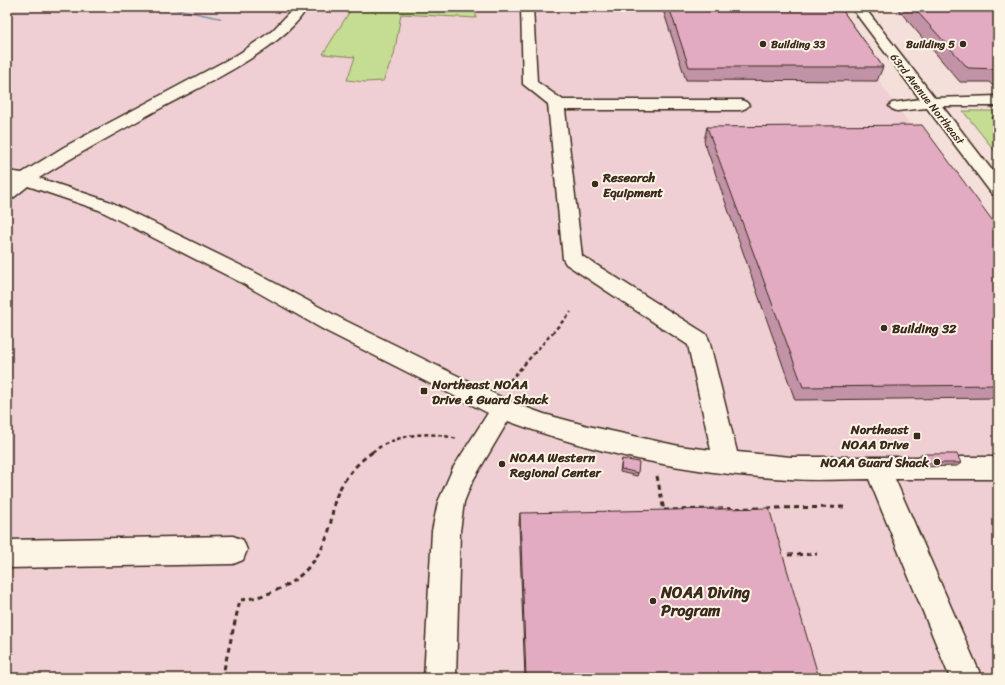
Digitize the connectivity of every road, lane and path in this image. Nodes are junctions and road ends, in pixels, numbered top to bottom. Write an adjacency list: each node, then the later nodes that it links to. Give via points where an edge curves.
1 (301, 7): 9 (street, via 276,34 245,56)
2 (527, 7): 6 (street, via 530,84 556,102)
3 (857, 7): 5 (street, 63rd Avenue Northeast)
4 (998, 101): 5 (street)
5 (931, 103): 8 (street); 10 (street, 63rd Avenue Northeast)
6 (556, 105): 7 (street); 15 (street, via 573,259 698,340)
7 (741, 106)
8 (897, 106)
9 (16, 178): 11 (street); 13 (street, via 104,206 247,277 334,325)
10 (998, 190)
11 (7, 194)
12 (571, 312): 13 (path)
13 (503, 398): 15 (street, via 544,424 625,446); 27 (street, via 451,502 446,531)
14 (458, 440): 26 (path, via 433,434 406,436 378,447 356,465 346,476 338,492 328,533 308,570 282,589 263,597 240,600)
15 (727, 463): 17 (street, via 791,468)
16 (656, 468): 20 (path)
17 (877, 468): 18 (street); 28 (street)
18 (998, 468)
19 (848, 507): 20 (path)
20 (664, 510): 21 (path)
21 (665, 516)
22 (233, 550): 23 (street)
23 (7, 554)
24 (817, 554): 25 (path)
25 (788, 555)
26 (222, 678)
27 (440, 678)
28 (966, 678)

